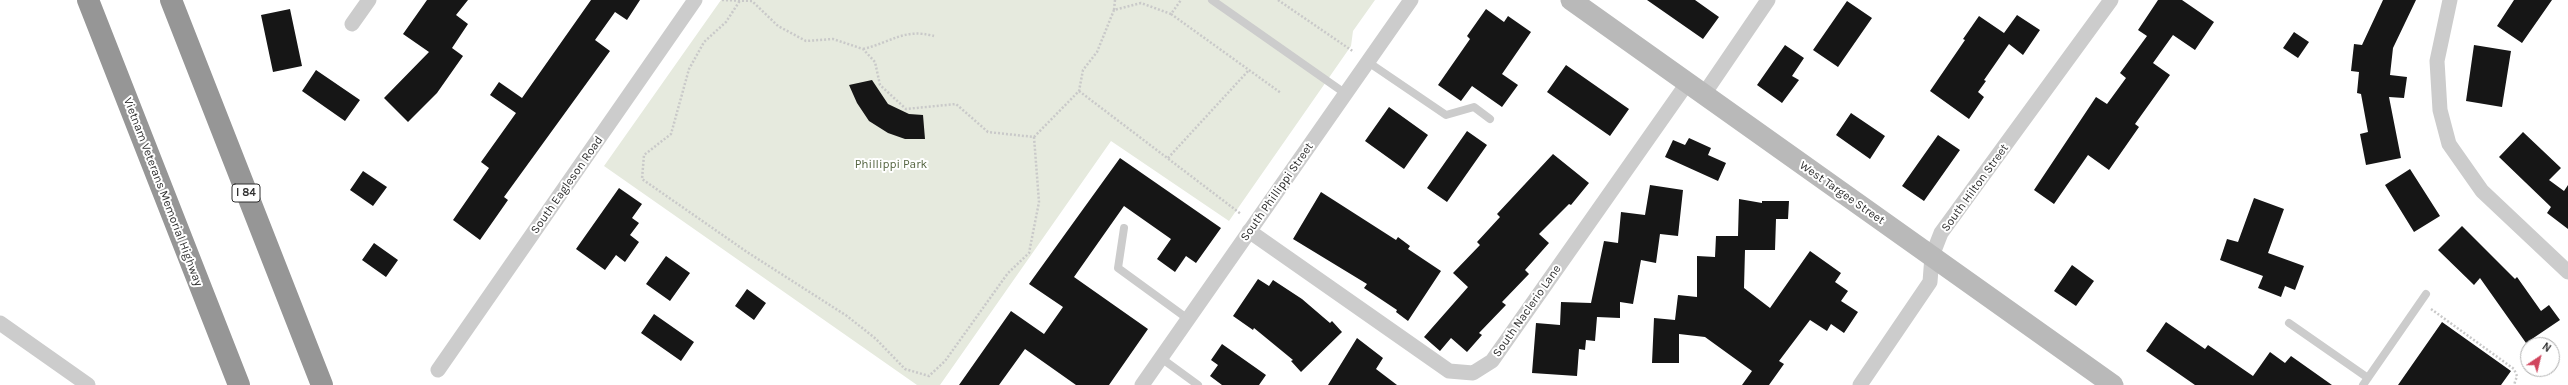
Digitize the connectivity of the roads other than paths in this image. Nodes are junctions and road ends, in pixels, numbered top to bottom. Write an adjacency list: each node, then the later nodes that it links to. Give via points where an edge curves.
1 (88, 0): 28 (highway, Vietnam Veterans Memorial Highway)
2 (171, 0): 29 (highway, I 84)
3 (369, 0): 11 (street)
4 (695, 0): 25 (street, South Eagleson Road)
5 (1212, 0): 14 (lane)
6 (1412, 0): 12 (street, South Phillippi Street)
7 (1571, 0): 13 (street, West Targee Street)
8 (1768, 0): 13 (street, South Naclerio Lane)
9 (2111, 0): 18 (street, South Hilton Street, via 1941,233)
10 (2450, 0): 19 (street, via 2437,61 2440,110 2449,144 2482,191)
11 (352, 24)
12 (1368, 62): 14 (street, South Phillippi Street); 15 (lane, via 1446,115 1474,107)
13 (1696, 88): 17 (street, South Naclerio Lane, via 1492,360 1472,373 1449,371); 18 (street, West Targee Street)
14 (1346, 94): 17 (street, South Phillippi Street)
15 (1490, 119)
16 (1124, 228): 21 (lane, via 1118,268)
17 (1252, 228): 21 (street, South Phillippi Street)
18 (1932, 256): 32 (street, South Hilton Street, via 1930,282); 33 (street, West Targee Street)
19 (2568, 272)
20 (2426, 294): 26 (lane)
21 (1188, 319): 24 (street, South Phillippi Street)
22 (0, 323): 27 (street)
23 (2289, 323): 26 (lane)
24 (1161, 358): 30 (street, South Phillippi Street); 31 (lane)
25 (438, 370)
26 (2365, 382)
27 (88, 385)
28 (238, 385)
29 (322, 385)
30 (1142, 385)
31 (1198, 385)
32 (1860, 385)
33 (2113, 385)

